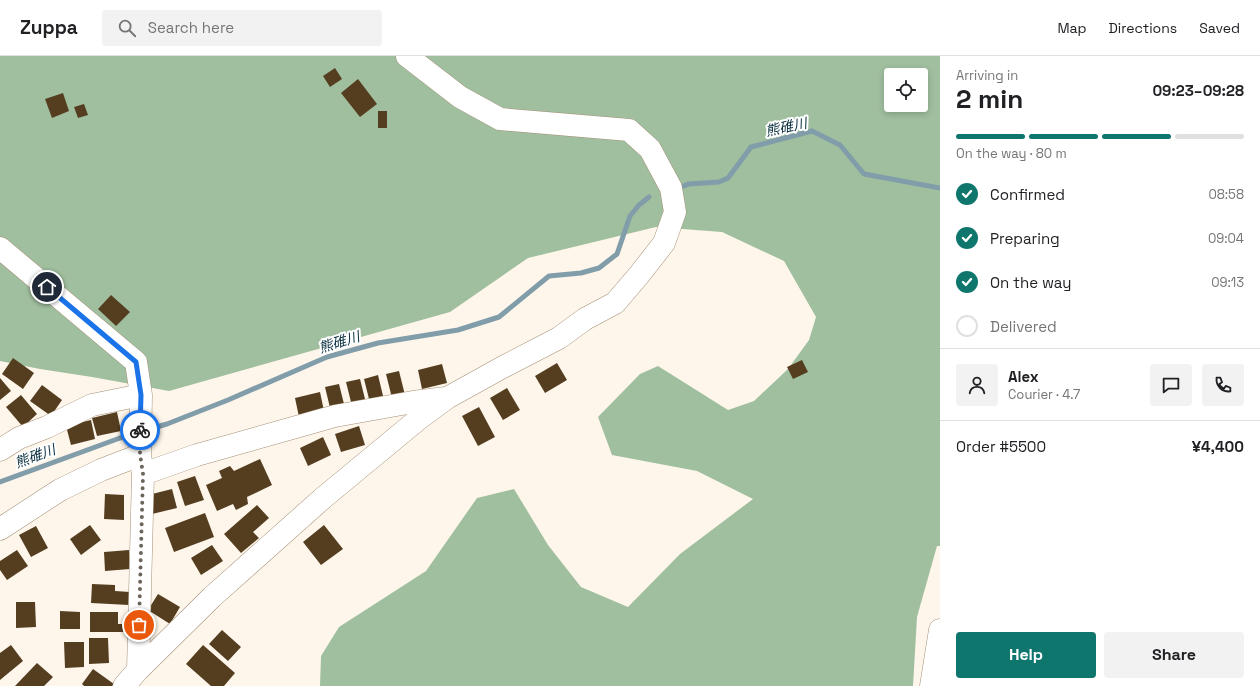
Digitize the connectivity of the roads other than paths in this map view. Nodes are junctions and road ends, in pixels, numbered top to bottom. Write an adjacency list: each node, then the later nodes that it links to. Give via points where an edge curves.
1 (407, 56): 4 (street, via 460,97 500,119 629,130 650,149 671,188 675,212 664,243 615,303 585,319 559,338)
2 (0, 248): 3 (street, via 136,362)
3 (141, 395): 5 (street, via 92,405 19,438); 6 (street)
4 (447, 398): 6 (street, via 335,416 197,455); 9 (street, via 323,498 212,597)
5 (0, 450)
6 (141, 457): 7 (street, via 101,470 60,490); 9 (street)
7 (0, 529)
8 (940, 630): 10 (street)
9 (131, 678)
10 (931, 686)

